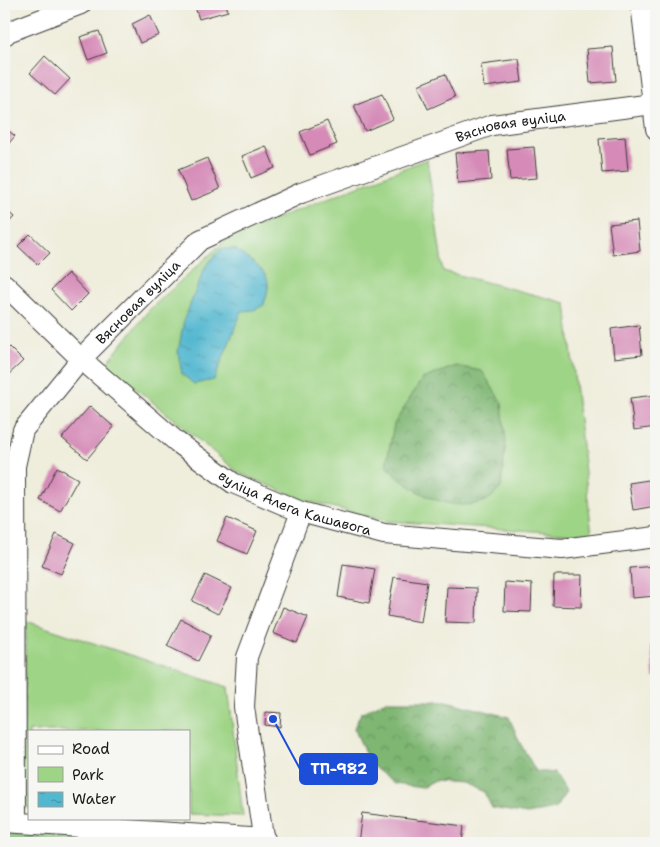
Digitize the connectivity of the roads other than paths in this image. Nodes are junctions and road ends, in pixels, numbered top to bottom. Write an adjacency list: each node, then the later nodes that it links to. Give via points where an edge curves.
1 (81, 4): 3 (street)
2 (641, 4): 4 (street)
3 (4, 36)
4 (653, 104): 5 (street); 7 (street, Вясновая вуліца, via 492,126 301,192 200,240)
5 (656, 129)
6 (4, 284): 7 (street, вуліца Алега Кашавога)
7 (81, 359): 8 (street, вуліца Алега Кашавога, via 177,442 233,483); 10 (street, Вясновая вуліца, via 23,430 15,466)
8 (301, 512): 9 (street, вуліца Алега Кашавога, via 384,534 562,549); 11 (street, via 247,657 244,707)
9 (656, 537)
10 (10, 822): 11 (street)
11 (264, 841)

